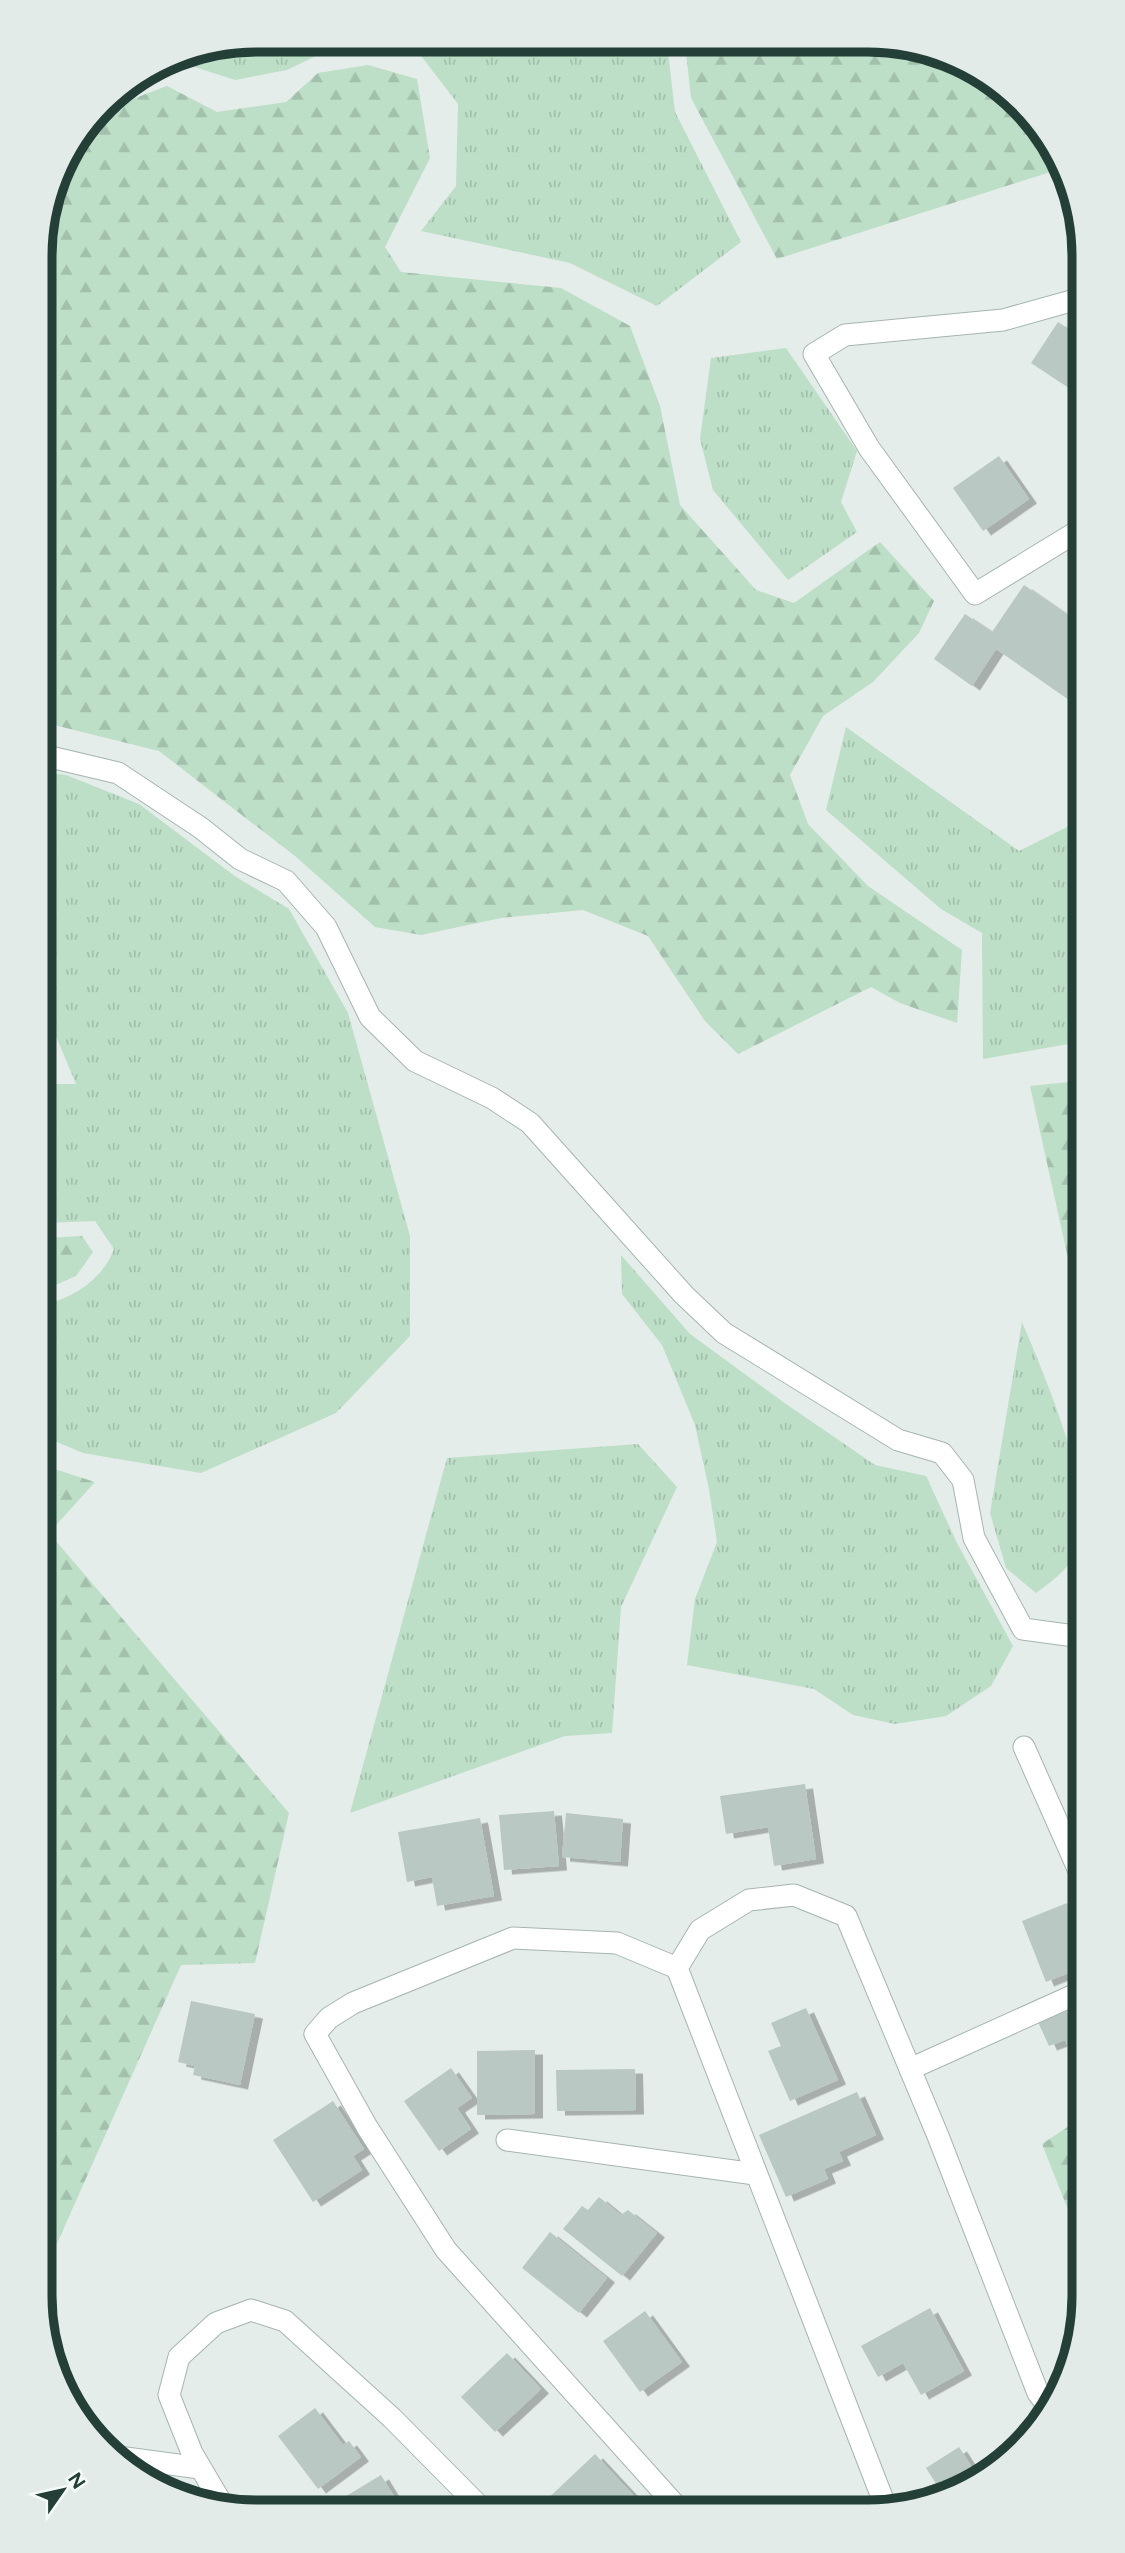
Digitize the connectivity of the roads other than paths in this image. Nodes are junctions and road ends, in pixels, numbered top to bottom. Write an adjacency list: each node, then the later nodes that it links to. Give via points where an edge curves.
1 (1072, 301): 2 (street, via 1003,320 845,335 814,354 869,448 975,594)
2 (1072, 535)
3 (53, 757): 4 (street, via 118,773 240,859 286,881 326,927 370,1017 415,1061 492,1098 530,1123 684,1295 724,1333 898,1440 942,1453 963,1480 974,1538 1023,1629)
4 (1072, 1636)
5 (1024, 1747): 6 (street)
6 (1072, 1855)
7 (677, 1968): 9 (street, via 700,1930 749,1900 794,1895 846,1916); 11 (street); 18 (street, via 617,1944 513,1938 353,2003 329,2018 315,2034 354,2106 446,2250)
8 (1072, 1996): 9 (street)
9 (910, 2068): 12 (street)
10 (507, 2140): 11 (street)
11 (755, 2174): 16 (street)
12 (1043, 2400)
13 (134, 2459): 14 (street)
14 (201, 2468): 15 (street); 17 (street, via 169,2395 179,2357 216,2323 251,2310 285,2321 392,2418)
15 (218, 2497)
16 (884, 2499)
17 (473, 2500)
18 (670, 2500)

